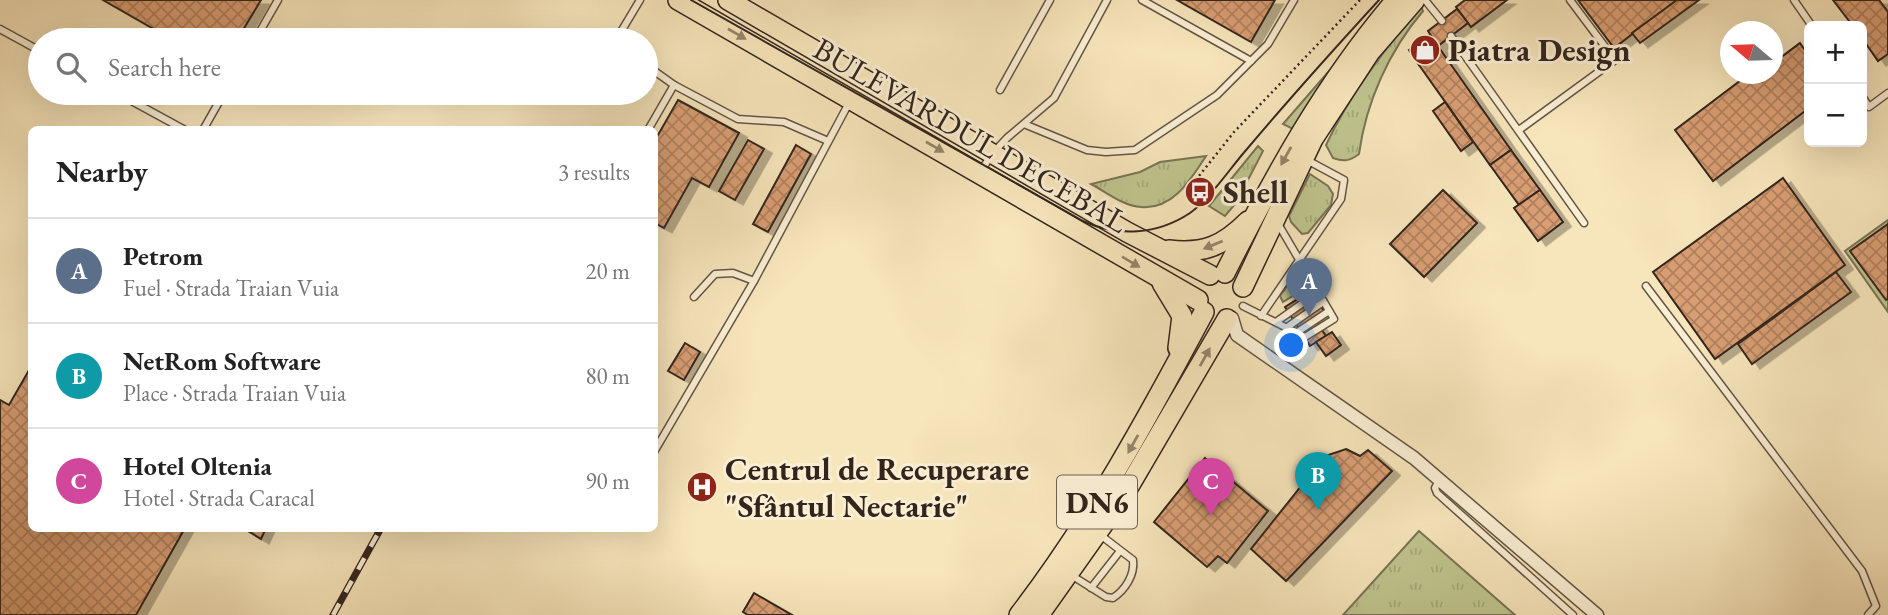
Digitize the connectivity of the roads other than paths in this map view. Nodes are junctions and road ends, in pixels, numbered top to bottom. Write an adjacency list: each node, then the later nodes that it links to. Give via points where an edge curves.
1 (278, 0): 16 (lane)
2 (640, 0): 17 (lane)
3 (678, 0): 26 (main road, BULEVARDUL DECEBAL, one-way to 26)
4 (728, 0): 36 (main road, BULEVARDUL DECEBAL)
5 (1051, 0): 24 (lane)
6 (1107, 0): 30 (lane, via 1054,99)
7 (1142, 0): 21 (lane)
8 (1294, 0): 21 (lane, via 1268,44)
9 (1396, 0): 39 (main road, DN6, one-way to 39, via 1321,98 1290,149)
10 (1415, 0): 37 (main road, DN6, via 1370,51)
11 (1425, 0): 14 (lane)
12 (1570, 0): 34 (lane, via 1615,60)
13 (1794, 0): 15 (lane)
14 (1442, 21)
15 (1809, 21)
16 (262, 28)
17 (623, 28)
18 (0, 29): 20 (lane)
19 (1451, 36): 34 (lane)
20 (28, 44)
21 (1251, 61): 30 (lane, via 1217,95 1135,150 1087,150)
22 (658, 74): 23 (lane)
23 (674, 85): 33 (lane); 35 (lane, via 738,119 784,122)
24 (1000, 90)
25 (1888, 93): 27 (lane, via 1869,107)
26 (851, 99): 35 (lane); 38 (main road, BULEVARDUL DECEBAL, one-way to 38)
27 (1867, 104)
28 (139, 105): 31 (lane)
29 (218, 105): 32 (lane)
30 (1024, 124): 36 (lane)
31 (178, 126)
32 (205, 126)
33 (650, 126)
34 (1519, 130): 40 (lane)
35 (828, 141): 45 (lane)
36 (992, 154): 38 (lane); 41 (main road, BULEVARDUL DECEBAL)
37 (1303, 158): 39 (main road, DN6); 42 (lane, via 1343,180 1341,199)
38 (980, 173): 44 (main road, BULEVARDUL DECEBAL, one-way to 44)
39 (1266, 213): 41 (main road, one-way to 41, via 1220,244 1195,251); 42 (lane); 43 (main road, DN6); 51 (main road, DN6)
40 (1584, 223)
41 (1157, 249): 43 (main road, BULEVARDUL DECEBAL)
42 (1298, 259): 47 (lane); 52 (lane)
43 (1218, 274): 50 (main road, DN6, via 1200,286); 51 (main road, via 1239,280)
44 (1160, 280): 50 (main road, BULEVARDUL DECEBAL); 55 (main road, via 1182,316 1181,336)
45 (754, 281): 48 (lane, via 733,273 715,274); 56 (lane)
46 (1646, 286): 66 (lane, via 1861,571 1876,606)
47 (1317, 293): 49 (lane); 53 (lane)
48 (694, 297)
49 (1323, 302): 54 (lane); 54 (lane, via 1329,312 1296,332)
50 (1201, 306): 51 (main road, via 1219,320); 55 (main road, DN6)
51 (1236, 307): 52 (lane); 57 (street, via 1237,335); 58 (main road, DN6, one-way to 51)
52 (1261, 316): 53 (lane)
53 (1276, 322): 54 (lane)
54 (1286, 328)
55 (1166, 384): 62 (main road, DN6, one-way to 62, via 1125,459)
56 (658, 445)
57 (1441, 479): 64 (lane, via 1437,493); 65 (street)
58 (1098, 533): 59 (lane); 60 (main road, DN6)
59 (1121, 551): 61 (lane); 61 (lane, via 1133,560 1134,568 1119,594 1106,597)
60 (1069, 574): 61 (lane); 63 (main road, DN6)
61 (1091, 588)
62 (1020, 615)
63 (1039, 615)
64 (1573, 615)
65 (1597, 615)
66 (1868, 615)

